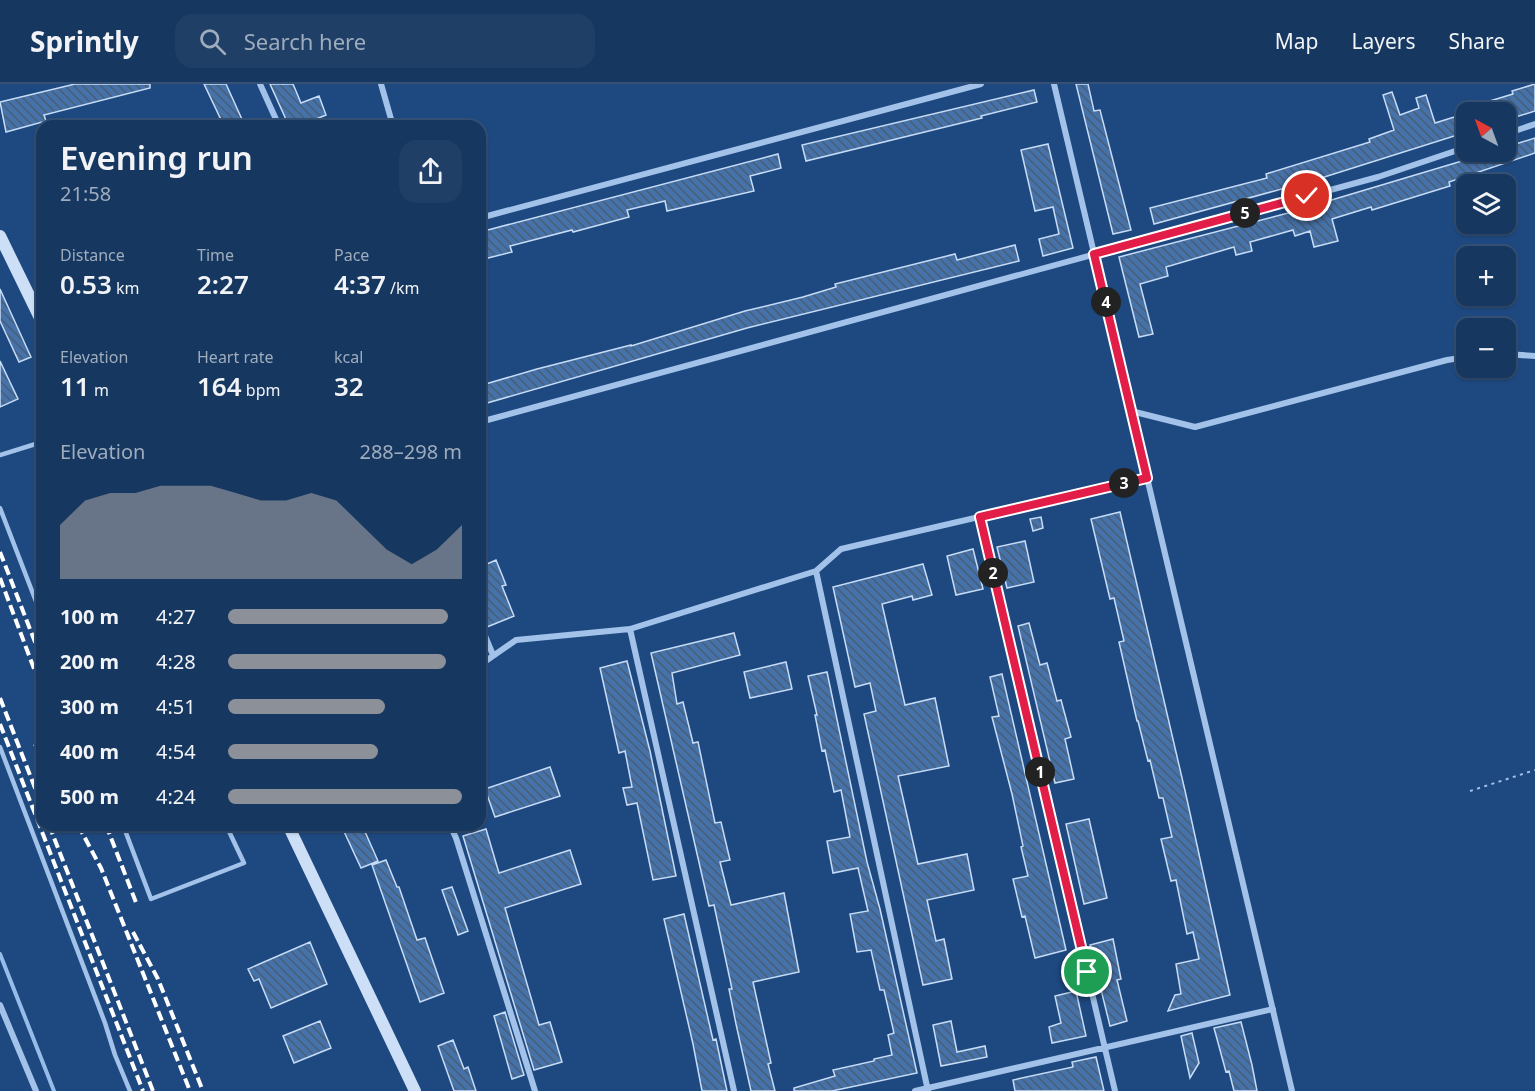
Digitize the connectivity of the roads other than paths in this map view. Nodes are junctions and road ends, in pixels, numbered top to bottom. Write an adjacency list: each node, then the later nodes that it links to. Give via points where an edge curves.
1 (260, 84): 5 (street)
2 (381, 84): 6 (street)
3 (981, 84): 10 (street)
4 (1054, 84): 12 (street)
5 (276, 120)
6 (391, 120)
7 (1535, 124): 8 (street)
8 (1516, 131)
9 (1456, 151): 12 (street, via 1378,177)
10 (486, 216)
11 (0, 236): 13 (main road)
12 (1094, 254): 17 (street); 18 (street)
13 (36, 310)
14 (1516, 355): 15 (street)
15 (1535, 356)
16 (1456, 359): 17 (street, via 1195,427)
17 (1131, 411): 21 (street)
18 (486, 420)
19 (36, 444): 20 (lane)
20 (0, 455)
21 (1147, 478): 23 (street); 36 (street)
22 (0, 508): 25 (lane)
23 (980, 517): 24 (street, via 841,549); 37 (street)
24 (816, 571): 26 (street); 38 (street)
25 (36, 601)
26 (630, 629): 28 (street, via 516,640); 43 (street)
27 (486, 638): 28 (street)
28 (493, 655): 29 (street)
29 (486, 660)
30 (0, 747): 40 (lane)
31 (125, 831): 32 (lane, via 151,899 244,863)
32 (229, 831)
33 (291, 831): 41 (main road)
34 (453, 831): 42 (street)
35 (1, 1009): 39 (street)
36 (1273, 1009): 37 (street); 46 (street)
37 (1105, 1047): 38 (street); 45 (street)
38 (928, 1090): 44 (street)
39 (36, 1091)
40 (130, 1091)
41 (415, 1091)
42 (535, 1091)
43 (734, 1091)
44 (915, 1091)
45 (1115, 1091)
46 (1292, 1091)

